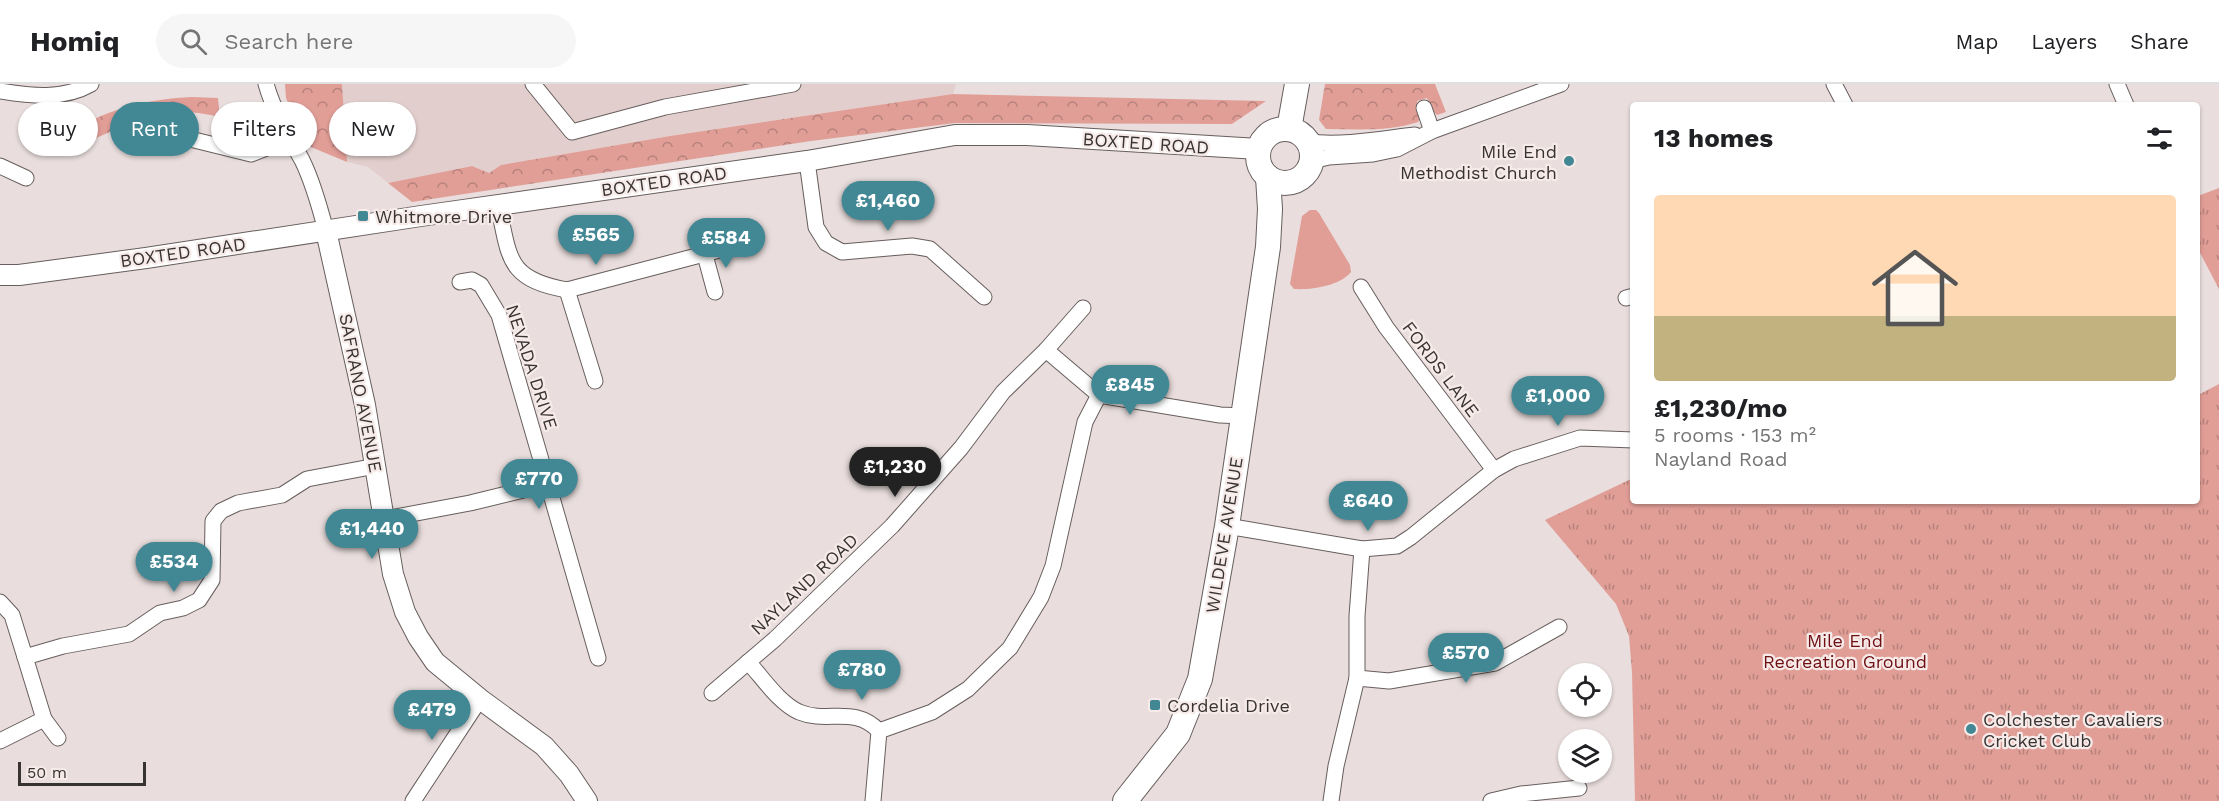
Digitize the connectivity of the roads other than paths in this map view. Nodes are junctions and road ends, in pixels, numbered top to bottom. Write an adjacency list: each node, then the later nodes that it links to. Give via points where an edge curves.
1 (91, 84): 9 (street, via 42,97)
2 (266, 84): 10 (street)
3 (533, 84): 4 (street, via 572,132 665,107)
4 (793, 84)
5 (1297, 84): 15 (main road)
6 (1561, 84): 14 (street)
7 (1834, 84): 11 (street)
8 (2117, 84): 12 (street)
9 (0, 92)
10 (272, 102)
11 (1843, 102)
12 (2125, 102)
13 (1424, 108): 14 (street)
14 (1428, 132): 15 (street, via 1397,148 1373,154 1329,157)
15 (1303, 144): 16 (main road, via 1279,129 1263,140); 22 (main road, via 1303,176)
16 (1259, 149): 18 (street, BOXTED ROAD, via 1027,135 955,135); 20 (main road, via 1259,164)
17 (299, 156): 24 (street)
18 (807, 161): 23 (street, BOXTED ROAD); 33 (street, via 816,227 826,243 842,252 912,246 930,249)
19 (0, 166): 21 (street)
20 (1268, 177): 22 (main road, via 1286,183); 25 (main road, WILDEVE AVENUE)
21 (26, 178)
22 (1296, 181): 25 (main road, WILDEVE AVENUE, via 1280,210)
23 (498, 205): 24 (street, BOXTED ROAD); 31 (street, via 513,264 529,280)
24 (327, 231): 28 (street, BOXTED ROAD); 40 (street, SAFRANO AVENUE)
25 (1268, 247): 38 (main road, WILDEVE AVENUE)
26 (728, 248): 27 (street)
27 (705, 255): 31 (street); 32 (street)
28 (0, 275)
29 (459, 282): 42 (street, NEVADA DRIVE, via 472,280 481,285 499,315)
30 (1362, 286): 41 (street, FORDS LANE, via 1386,327)
31 (567, 290): 36 (street)
32 (715, 292)
33 (984, 297)
34 (1083, 308): 35 (street, NAYLAND ROAD)
35 (1046, 350): 37 (street); 50 (street, NAYLAND ROAD, via 1003,392 961,448 892,526)
36 (595, 381)
37 (1100, 395): 38 (street); 55 (street, via 1085,422 1053,566 1041,597 1010,648 968,689 933,712)
38 (1243, 416): 44 (main road, WILDEVE AVENUE)
39 (1630, 440): 41 (street, via 1580,438 1514,459)
40 (376, 466): 43 (street, SAFRANO AVENUE); 48 (street, via 307,479 282,495 238,503 221,511 213,521 212,580 199,600 160,613 129,634)
41 (1494, 470): 45 (street, via 1397,546)
42 (548, 484): 43 (street); 49 (street, NEVADA DRIVE)
43 (385, 519): 53 (street, SAFRANO AVENUE, via 393,574 418,637 435,662)
44 (1227, 526): 45 (street); 62 (main road, WILDEVE AVENUE, via 1200,679 1178,734)
45 (1362, 549): 51 (street)
46 (0, 602): 48 (street, via 12,615)
47 (1559, 627): 51 (street, via 1495,663 1389,681)
48 (25, 657): 54 (street)
49 (598, 658)
50 (748, 662): 52 (street, NAYLAND ROAD); 55 (street, via 799,712 857,716)
51 (1357, 678): 63 (street)
52 (712, 693)
53 (480, 699): 59 (street); 60 (street, SAFRANO AVENUE, via 544,746)
54 (44, 719): 56 (street); 57 (street)
55 (879, 731): 61 (street)
56 (58, 738)
57 (0, 741)
58 (1579, 788): 64 (street)
59 (413, 801)
60 (587, 801)
61 (873, 801)
62 (1125, 801)
63 (1331, 801)
64 (1491, 801)

